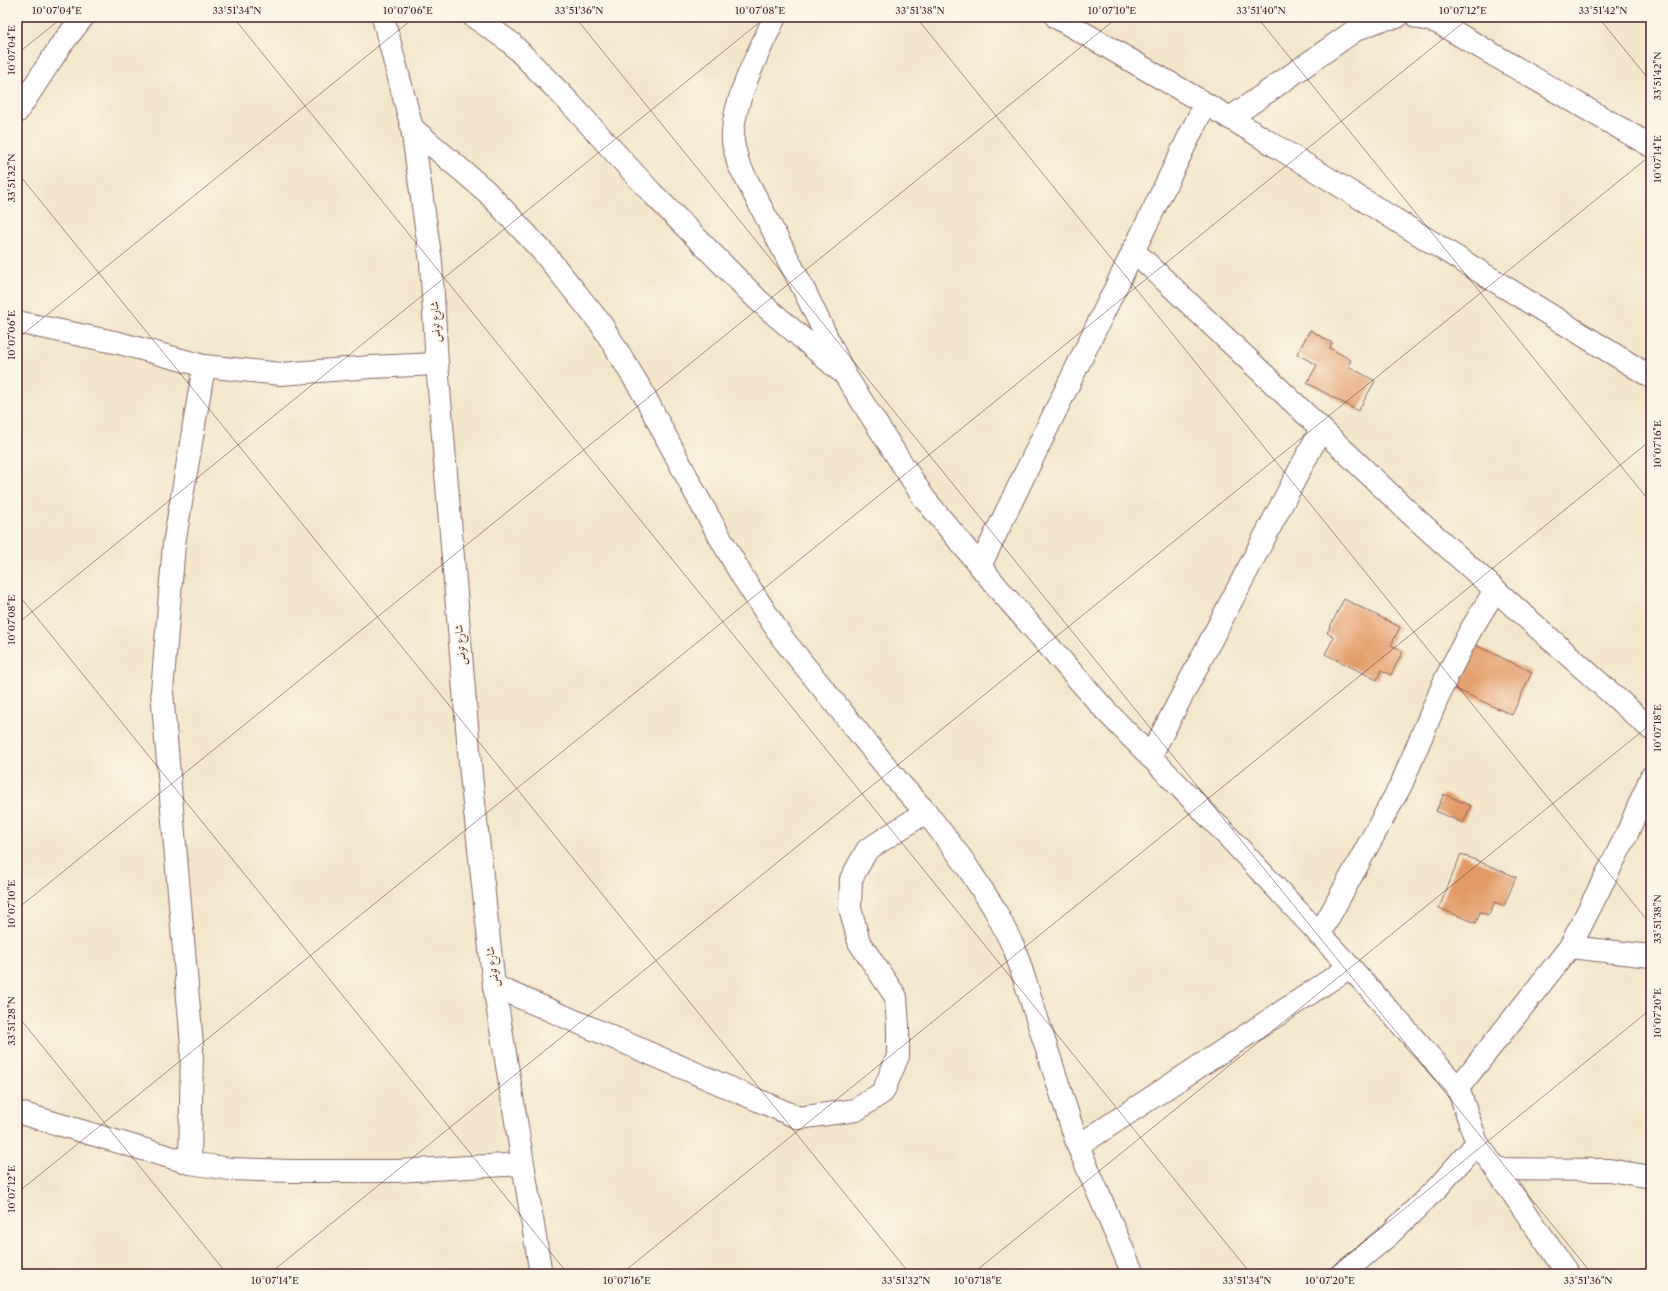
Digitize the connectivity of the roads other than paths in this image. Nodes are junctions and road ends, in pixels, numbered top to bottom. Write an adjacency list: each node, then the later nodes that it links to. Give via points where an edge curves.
1 (83, 17): 9 (street)
2 (383, 17): 11 (street, شارع تونس)
3 (474, 17): 17 (street, via 510,42 651,192 758,300)
4 (775, 17): 17 (street, via 749,73 735,115 733,141 738,163)
5 (1056, 17): 8 (street)
6 (1397, 17): 10 (street, via 1357,29)
7 (1417, 17): 12 (street, via 1438,22)
8 (1205, 104): 10 (street); 13 (street)
9 (17, 112)
10 (1230, 118): 18 (street)
11 (412, 128): 15 (street, شارع تونس, via 431,262); 25 (street, via 486,191 544,253 601,324 642,391 742,576 783,639 896,779)
12 (1651, 146)
13 (1133, 250): 19 (street); 20 (street)
14 (17, 322): 16 (street, via 119,343)
15 (437, 364): 16 (street, via 281,374); 30 (street, شارع تونس, via 471,775)
16 (204, 366): 35 (street, via 174,544 162,692 192,1045)
17 (845, 375): 20 (street, via 924,498)
18 (1651, 377)
19 (1321, 429): 21 (street); 23 (street)
20 (980, 566): 23 (street, via 1106,711)
21 (1495, 590): 22 (street); 26 (street, via 1446,678 1401,785)
22 (1651, 729)
23 (1150, 756): 26 (street)
24 (1651, 777): 27 (street, via 1626,836)
25 (926, 812): 30 (street, via 867,850 851,878 850,908 859,942 896,997 898,1026 898,1056 883,1092 856,1110 799,1118); 34 (street, via 962,859 994,908 1015,950)
26 (1319, 935): 29 (street)
27 (1570, 947): 28 (street); 31 (street)
28 (1651, 956)
29 (1350, 967): 31 (street); 34 (street)
30 (494, 986): 36 (street, شارع تونس)
31 (1458, 1088): 33 (street)
32 (17, 1112): 35 (street)
33 (1477, 1143): 37 (street); 41 (street, via 1438,1187 1390,1234)
34 (1078, 1146): 40 (street)
35 (190, 1163): 36 (street, via 230,1169 291,1171 396,1171)
36 (523, 1164): 39 (street, شارع تونس)
37 (1496, 1169): 38 (street, via 1609,1170); 42 (street)
38 (1651, 1176)
39 (540, 1274)
40 (1133, 1274)
41 (1342, 1274)
42 (1568, 1274)

